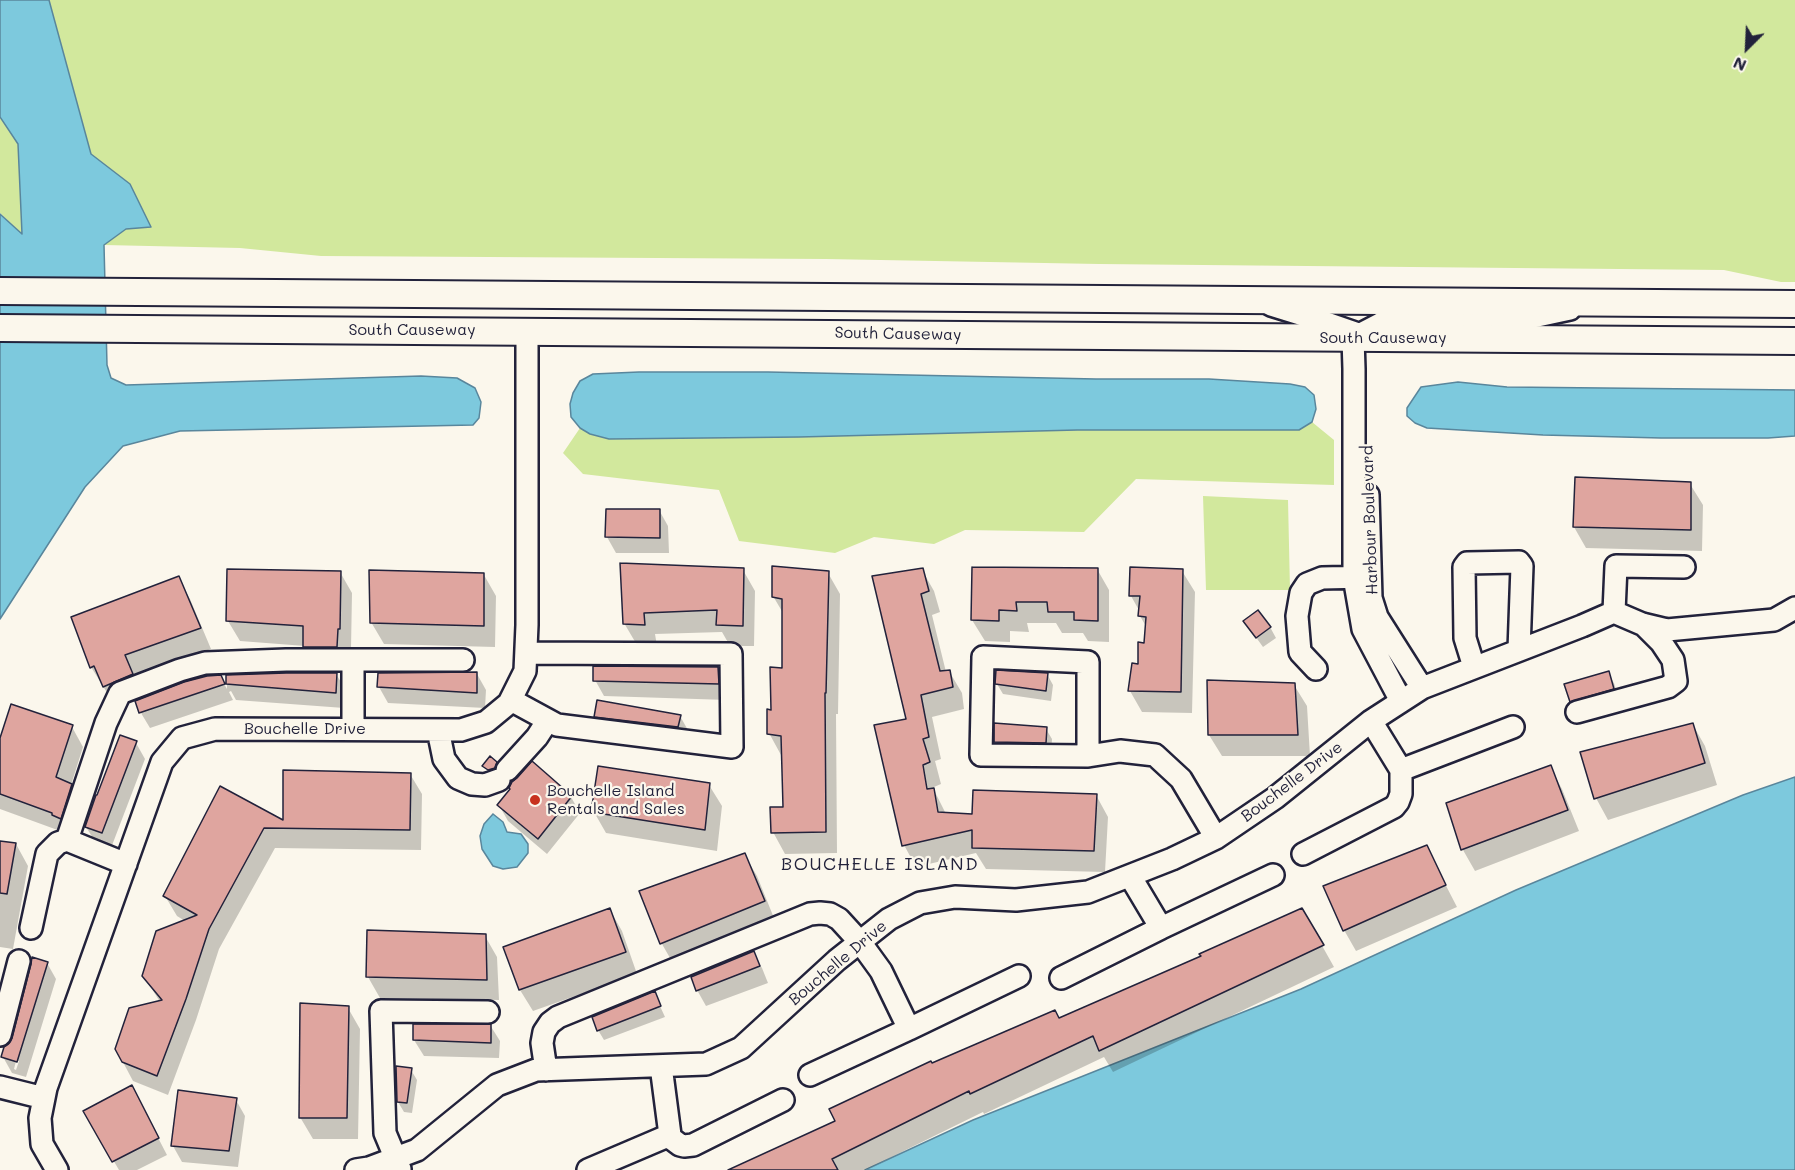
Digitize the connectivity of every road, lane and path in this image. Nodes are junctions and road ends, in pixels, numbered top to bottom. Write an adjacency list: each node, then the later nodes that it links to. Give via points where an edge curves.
1 (0, 291): 2 (main road)
2 (388, 294): 3 (main road); 10 (main road, via 487,310)
3 (760, 297): 4 (main road); 10 (main road, via 695,312 562,311 534,323)
4 (1252, 300): 5 (main road); 11 (street)
5 (1597, 303): 6 (main road); 11 (street, via 1528,318 1400,317)
6 (1746, 304): 7 (main road); 8 (main road)
7 (1795, 304)
8 (1795, 313)
9 (0, 328): 10 (main road, South Causeway)
10 (527, 331): 11 (main road, South Causeway); 19 (street, Bouchelle Drive)
11 (1360, 337): 12 (main road, South Causeway); 14 (street, via 1354,369)
12 (1795, 341)
13 (1684, 567): 16 (street, via 1616,566)
14 (1362, 577): 23 (street, via 1322,578 1307,584 1301,593 1297,616 1300,652); 24 (street, Harbour Boulevard, via 1377,617); 26 (street, via 1362,629)
15 (1795, 608): 17 (street, via 1774,620 1667,630)
16 (1614, 612): 17 (street); 18 (street, Bouchelle Drive)
17 (1642, 624): 27 (street, via 1673,660 1676,681 1668,687)
18 (1519, 650): 22 (street, Bouchelle Drive); 22 (street, via 1522,566 1519,562 1467,563 1465,638)
19 (526, 653): 25 (street, Bouchelle Drive, via 525,671); 28 (street, via 731,654 732,747 557,725)
20 (353, 660): 21 (street); 31 (street); 36 (street, via 205,663 120,693)
21 (463, 660)
22 (1474, 667): 24 (street, Bouchelle Drive)
23 (1316, 669)
24 (1422, 688): 26 (street, Bouchelle Drive)
25 (511, 700): 28 (street); 32 (street, Bouchelle Drive, via 486,722 461,730)
26 (1401, 701): 29 (street, Bouchelle Drive)
27 (1576, 712)
28 (549, 720): 32 (street, via 503,775 485,785 458,778 444,759)
29 (1371, 721): 34 (street); 35 (street, Bouchelle Drive, via 1275,798)
30 (1514, 727): 34 (street)
31 (353, 729): 32 (street, Bouchelle Drive); 38 (street, Bouchelle Drive, via 215,729 182,738 162,762)
32 (438, 730)
33 (1088, 756): 33 (street, via 1088,662 983,657 981,755); 35 (street, via 1120,751 1155,754 1181,779)
34 (1401, 770): 37 (street, via 1401,794 1394,807)
35 (1216, 838): 40 (street, Bouchelle Drive)
36 (67, 840): 38 (street); 41 (street, via 47,854)
37 (1304, 854)
38 (126, 864): 54 (street, Bouchelle Drive)
39 (1273, 874): 42 (street)
40 (1130, 876): 42 (street); 43 (street, Bouchelle Drive, via 1089,892 1016,900 955,897 920,903 889,919)
41 (31, 928)
42 (1161, 928): 46 (street)
43 (860, 942): 48 (street, via 881,971); 50 (street, Bouchelle Drive, via 741,1048 706,1064); 51 (street, via 839,919 830,914 810,914 558,1017 544,1032)
44 (19, 961): 49 (street)
45 (1019, 976): 48 (street)
46 (1061, 978)
47 (488, 1012): 57 (street, via 381,1011 385,1133)
48 (909, 1029): 52 (street)
49 (0, 1035)
50 (662, 1066): 51 (street, Bouchelle Drive); 56 (street)
51 (546, 1070): 57 (street, Bouchelle Drive, via 497,1085)
52 (810, 1075)
53 (0, 1087): 54 (street)
54 (44, 1098): 58 (street, Bouchelle Drive, via 40,1118 42,1144)
55 (783, 1100): 56 (street, via 693,1145 680,1145)
56 (670, 1135): 60 (street)
57 (397, 1164): 59 (street, Bouchelle Drive)
58 (57, 1170)
59 (356, 1170)
60 (588, 1170)

